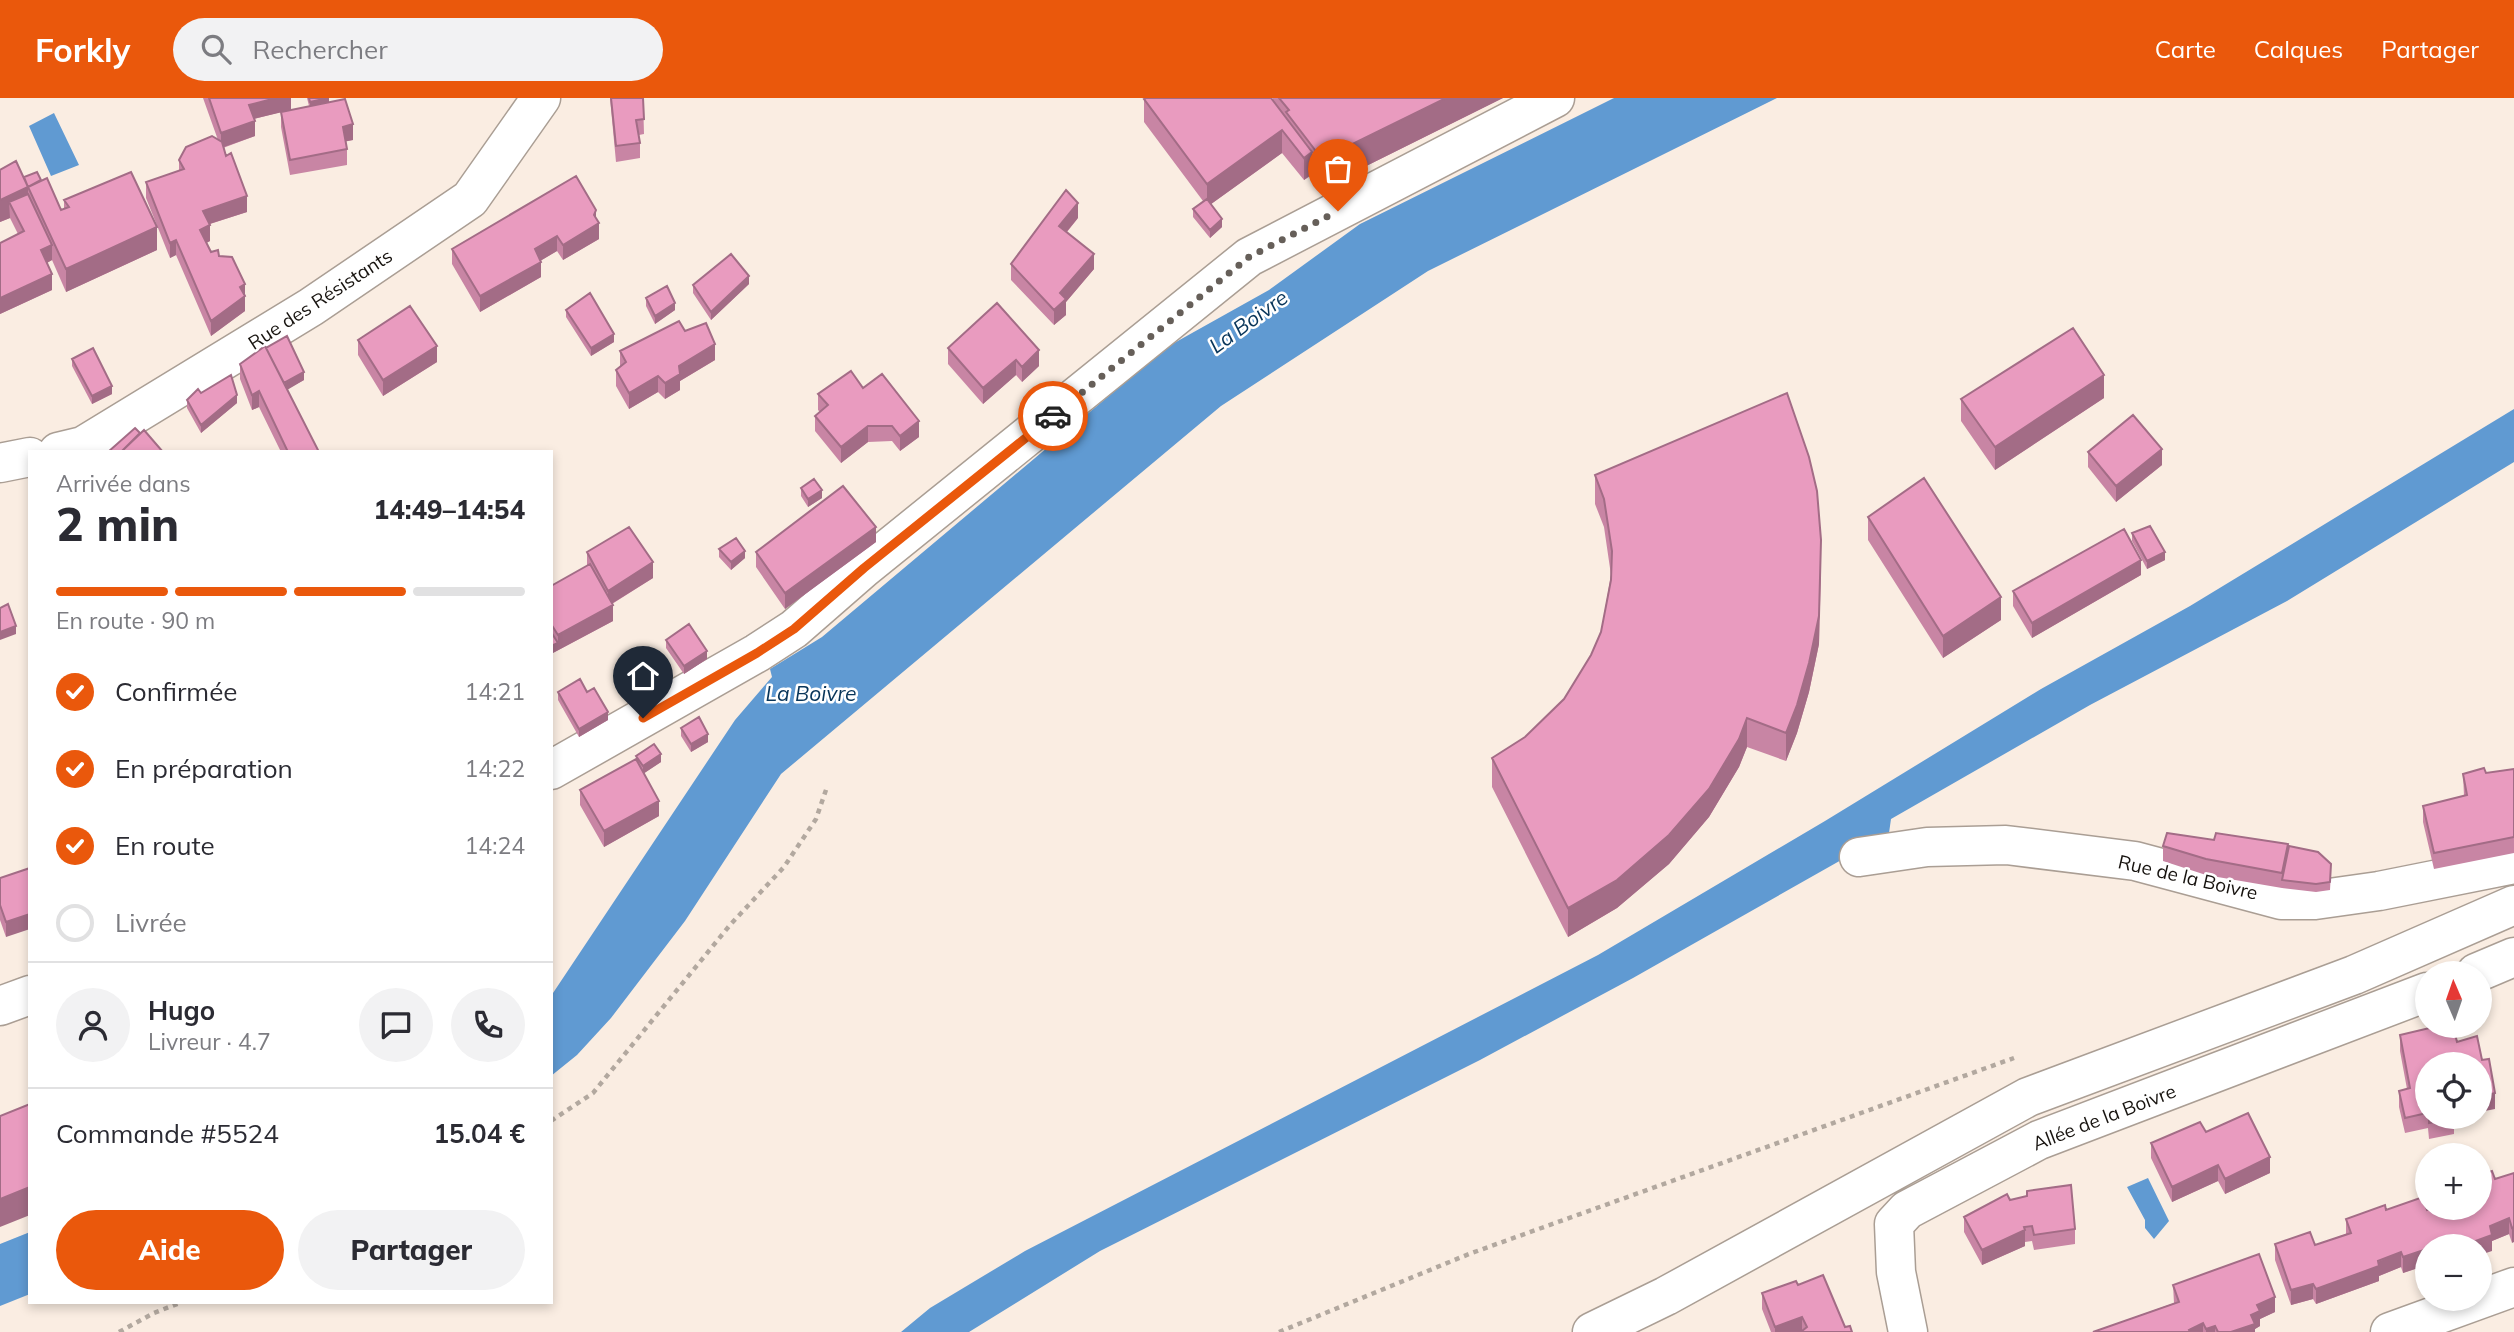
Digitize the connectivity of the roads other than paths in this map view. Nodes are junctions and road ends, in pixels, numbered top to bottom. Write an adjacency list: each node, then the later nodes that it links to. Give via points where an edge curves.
1 (541, 98): 3 (street, Rue des Résistants, via 470,199 312,307 83,446)
2 (1555, 98): 4 (street, via 1249,257 794,629)
3 (66, 450)
4 (553, 769)
5 (1859, 857): 6 (street, Rue de la Boivre, via 1927,847 2006,845 2135,862 2281,900 2379,891)
6 (2514, 864)
7 (2514, 905): 14 (street, via 2354,975 2028,1097)
8 (2514, 957): 9 (street)
9 (2492, 966)
10 (28, 996): 12 (street)
11 (2415, 997): 15 (street, Allée de la Boivre, via 2039,1140 1907,1210 1894,1224 1896,1272)
12 (0, 1006)
13 (2514, 1287): 16 (street)
14 (1592, 1332)
15 (1908, 1332)
16 (2389, 1332)

